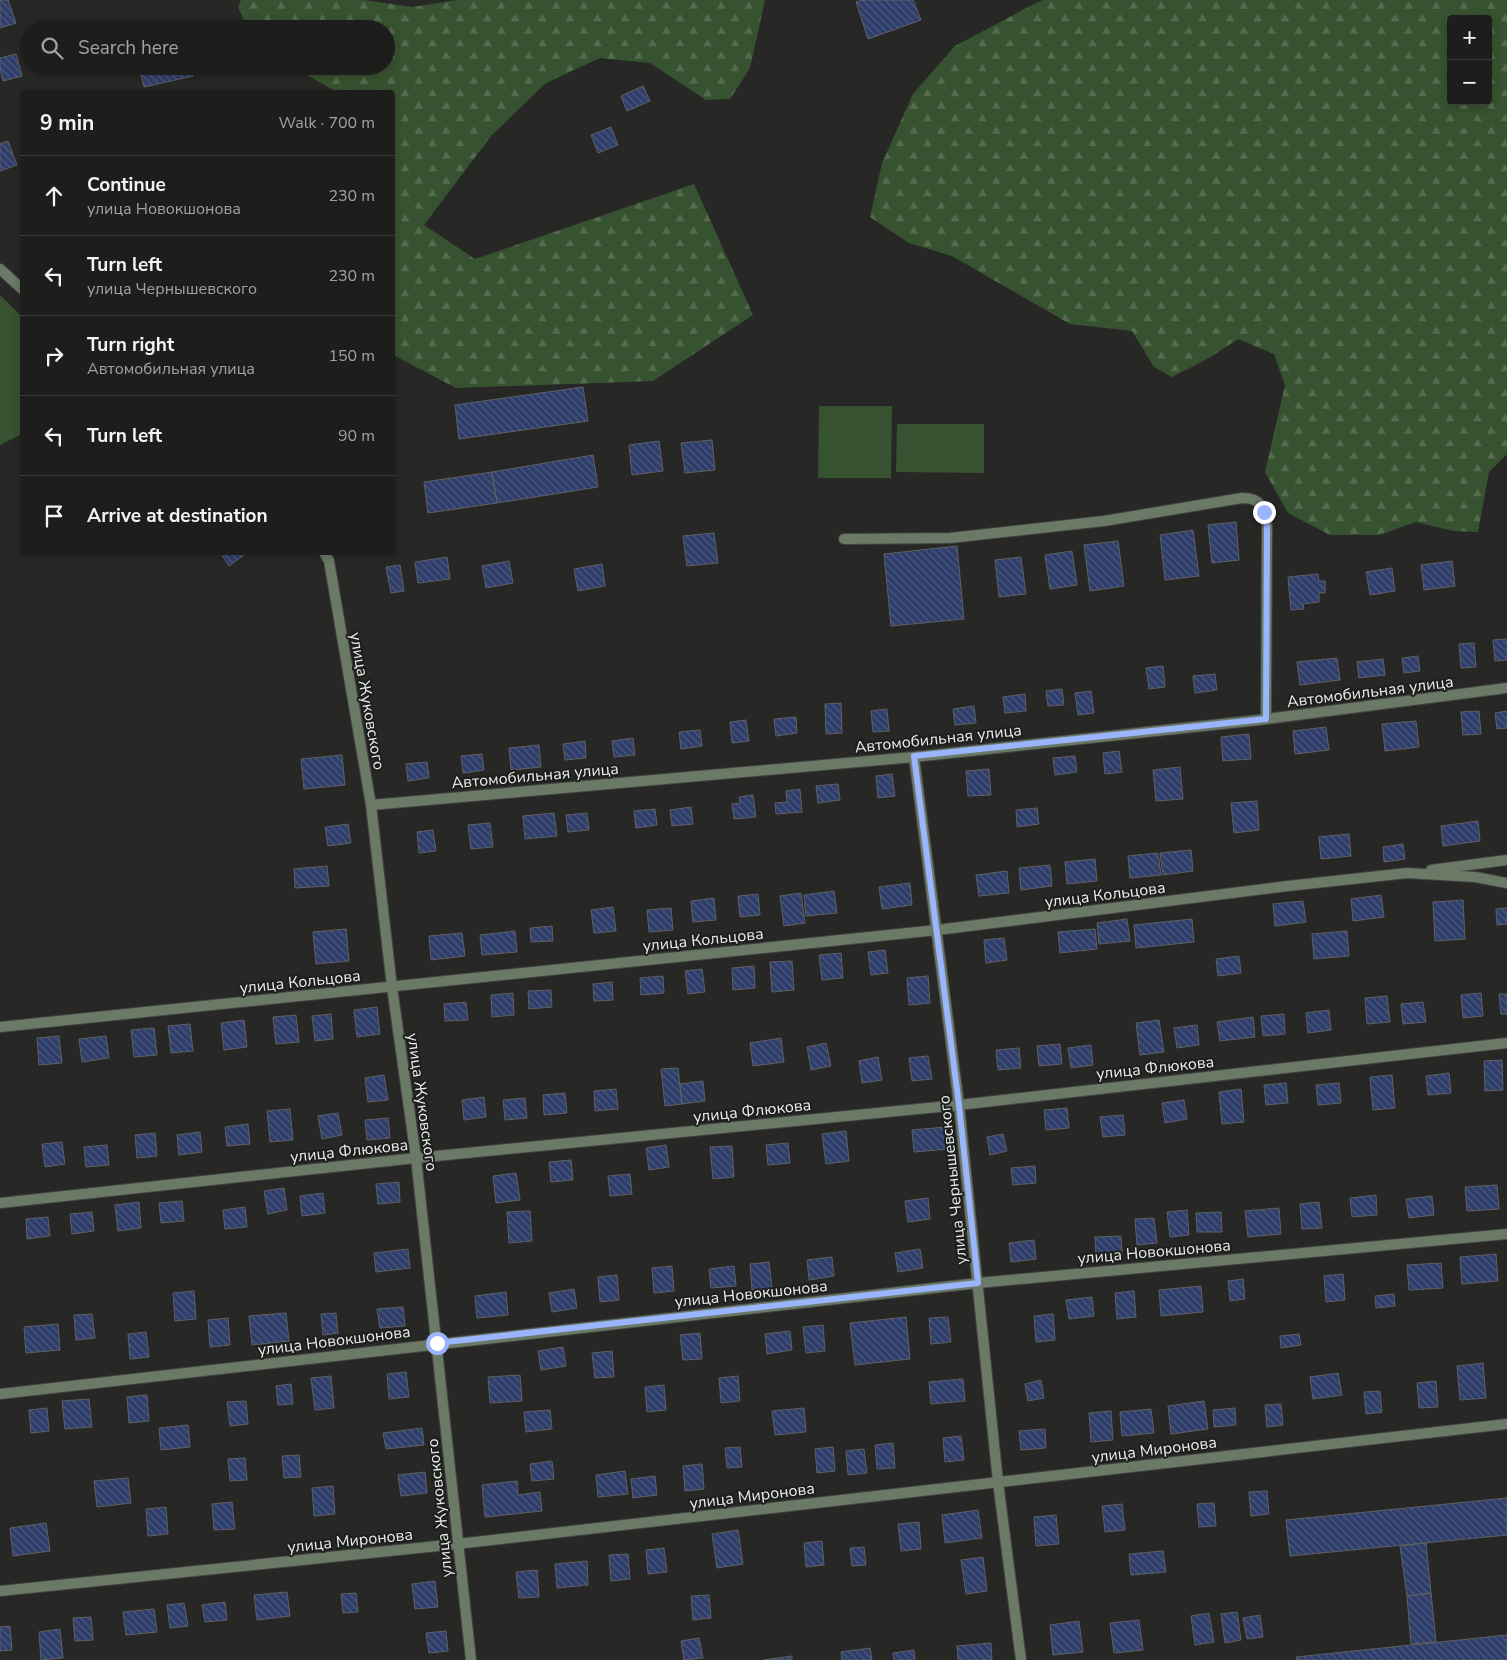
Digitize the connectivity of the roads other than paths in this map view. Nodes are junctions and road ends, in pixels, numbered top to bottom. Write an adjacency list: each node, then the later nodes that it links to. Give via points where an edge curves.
1 (0, 270): 2 (street)
2 (20, 287)
3 (844, 539): 6 (street, via 950,538 1104,521 1242,498 1254,499 1260,503 1267,526)
4 (326, 555): 8 (street, улица Жуковского)
5 (1507, 688): 6 (street, Автомобильная улица)
6 (1266, 719): 7 (street, Автомобильная улица)
7 (914, 756): 8 (street, Автомобильная улица); 12 (street, улица Чернышевского)
8 (371, 805): 13 (street, улица Жуковского)
9 (1507, 860): 10 (street, улица Кольцова)
10 (1407, 873): 11 (street, улица Кольцова, via 1475,877); 12 (street, улица Кольцова)
11 (1507, 883)
12 (937, 930): 13 (street, улица Кольцова); 16 (street, улица Чернышевского)
13 (392, 987): 14 (street, улица Кольцова); 17 (street, улица Жуковского)
14 (0, 1027)
15 (1507, 1043): 16 (street, улица Флюкова)
16 (959, 1105): 17 (street, улица Флюкова); 20 (street, улица Чернышевского)
17 (416, 1158): 18 (street, улица Флюкова); 21 (street, улица Жуковского)
18 (0, 1203)
19 (1507, 1234): 20 (street, улица Новокшонова)
20 (978, 1283): 21 (street, улица Новокшонова); 24 (street, улица Чернышевского)
21 (437, 1343): 22 (street, улица Новокшонова); 25 (street, улица Жуковского)
22 (0, 1394)
23 (1507, 1424): 24 (street, улица Миронова)
24 (998, 1482): 25 (street, улица Миронова); 28 (street, улица Чернышевского)
25 (457, 1544): 26 (street, улица Миронова); 27 (street, улица Жуковского)
26 (0, 1592)
27 (470, 1660)
28 (1021, 1660)

